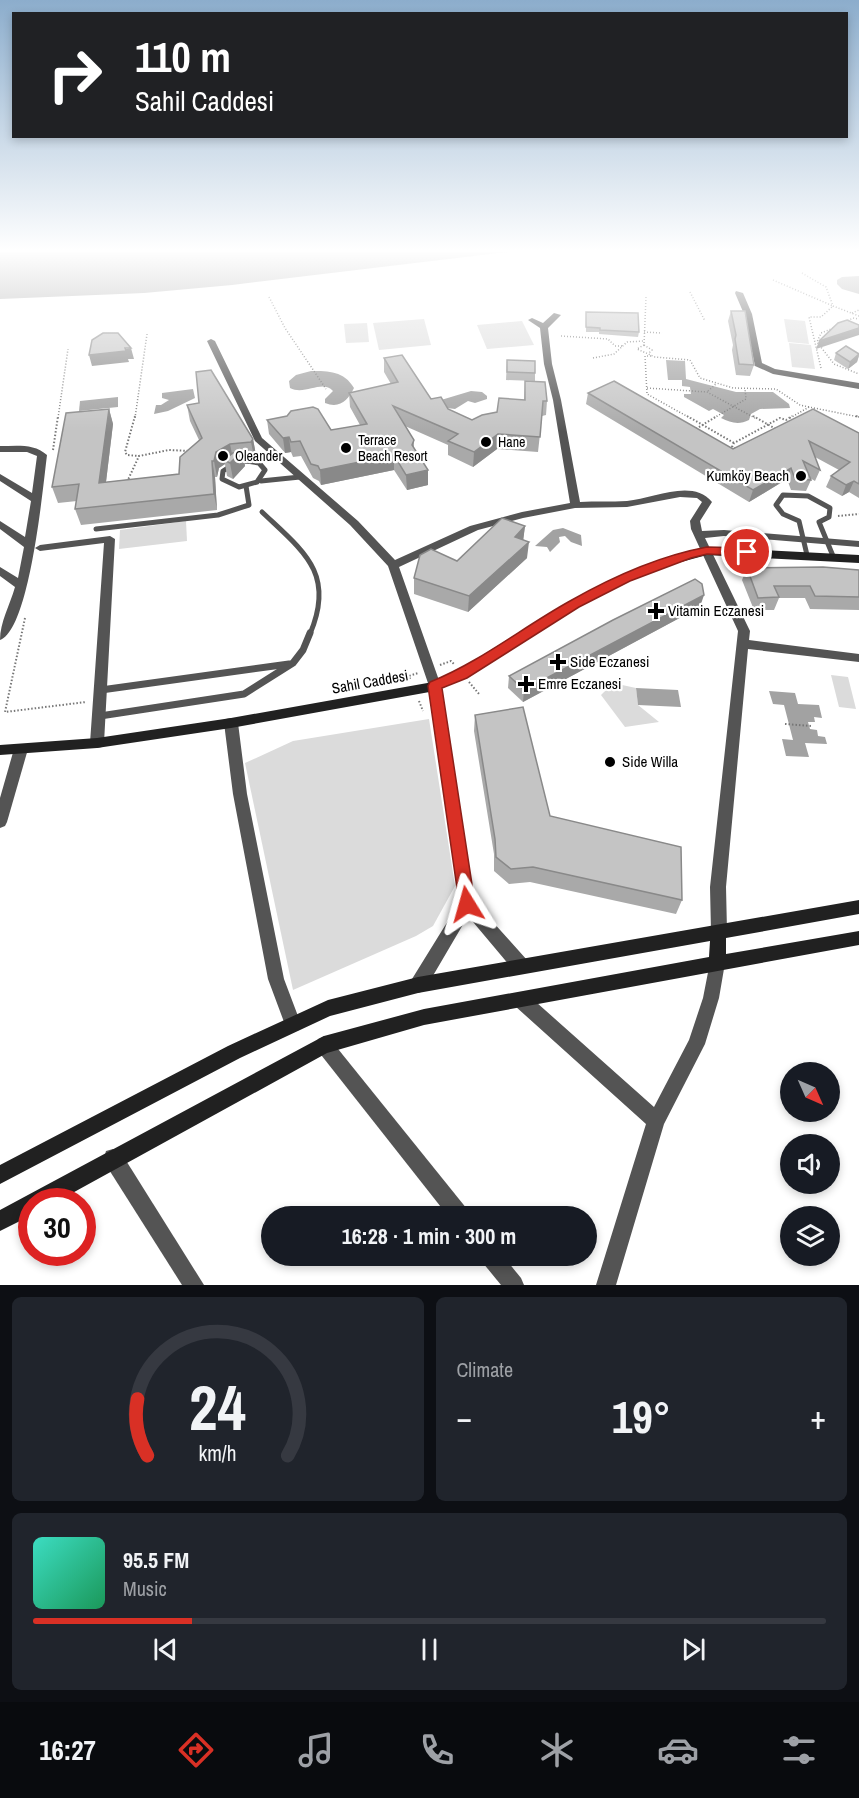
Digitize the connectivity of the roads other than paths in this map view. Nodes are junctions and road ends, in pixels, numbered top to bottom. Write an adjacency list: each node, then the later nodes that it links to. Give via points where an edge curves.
1 (747, 312): 6 (street, via 758,364 773,371)
2 (557, 315): 4 (street)
3 (532, 320): 4 (street)
4 (544, 327): 13 (street)
5 (211, 341): 9 (street, via 258,439)
6 (859, 386)
7 (0, 449): 12 (street, via 27,448 42,455)
8 (0, 477): 12 (street)
9 (300, 477): 10 (lane); 26 (street, via 354,523)
10 (260, 481): 11 (lane); 11 (lane, via 265,470 253,462 234,464 223,471 226,483)
11 (246, 486): 16 (lane, via 249,505 218,515)
12 (36, 500): 21 (street)
13 (575, 505): 17 (street, via 627,504 680,494 700,495 707,502 695,521); 26 (street, via 474,528)
14 (262, 512): 32 (lane, via 299,547 315,570 321,594 315,622)
15 (0, 524): 21 (street)
16 (96, 529)
17 (699, 535): 18 (street, via 724,533); 22 (street)
18 (803, 540): 19 (street); 19 (lane, via 799,521 783,514 776,505 783,495 801,493 819,498 830,508 829,517 819,522); 23 (lane)
19 (827, 541): 20 (street); 24 (lane)
20 (859, 544)
21 (35, 547): 28 (street); 34 (street, via 110,539)
22 (707, 550): 23 (main road, Sahil Caddesi); 30 (street, via 744,631); 33 (main road, Sahil Caddesi, via 670,559 625,578 574,604 462,675)
23 (807, 555): 24 (main road, Sahil Caddesi)
24 (833, 556): 25 (main road, Sahil Caddesi)
25 (859, 559)
26 (393, 565): 33 (street)
27 (0, 571): 28 (street)
28 (20, 585): 29 (street, via 10,624)
29 (1, 633)
30 (743, 644): 31 (street); 43 (street, via 718,886)
31 (859, 658)
32 (293, 663): 34 (lane); 35 (lane, via 244,694)
33 (435, 686): 36 (main road, Sahil Caddesi); 41 (street)
34 (101, 695): 35 (street)
35 (99, 716): 37 (street)
36 (231, 723): 37 (main road, Sahil Caddesi); 49 (street, via 240,794 276,979)
37 (97, 743): 38 (main road, Sahil Caddesi)
38 (21, 749): 39 (main road, Sahil Caddesi); 40 (street)
39 (0, 750)
40 (0, 822)
41 (467, 904): 46 (street); 47 (street)
42 (859, 907): 43 (main road)
43 (719, 930): 45 (main road); 46 (main road)
44 (859, 938): 45 (main road)
45 (717, 963): 48 (main road); 51 (street, via 696,1044)
46 (521, 966): 47 (main road)
47 (418, 985): 49 (main road, via 328,1008)
48 (521, 1000): 50 (main road, via 424,1017); 51 (street)
49 (293, 1024): 53 (main road)
50 (324, 1045): 52 (main road); 55 (street)
51 (656, 1121): 61 (street)
52 (113, 1158): 54 (main road); 59 (street)
53 (0, 1175)
54 (60, 1188)
55 (452, 1206)
56 (18, 1211): 57 (main road)
57 (0, 1221)
58 (498, 1266): 60 (street)
59 (194, 1285)
60 (514, 1285)
61 (606, 1285)

